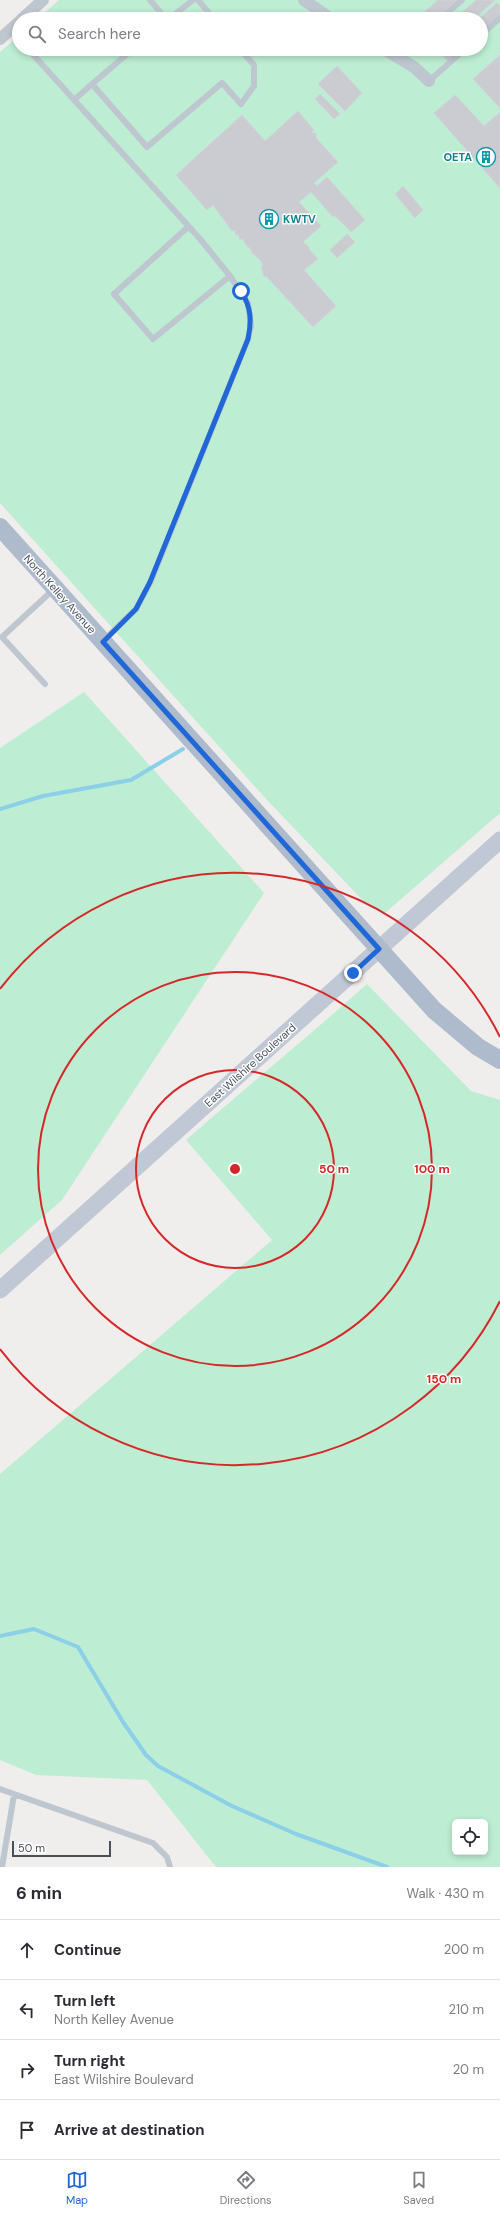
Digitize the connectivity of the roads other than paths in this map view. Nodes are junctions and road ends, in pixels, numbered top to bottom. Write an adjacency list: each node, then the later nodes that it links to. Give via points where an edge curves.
1 (43, 0): 7 (street)
2 (150, 0): 8 (lane)
3 (193, 0): 9 (lane)
4 (198, 0): 10 (lane)
5 (304, 0): 11 (street)
6 (462, 0): 12 (lane)
7 (30, 12)
8 (161, 12)
9 (177, 12)
10 (208, 12)
11 (321, 12)
12 (448, 12)
13 (500, 18): 15 (lane)
14 (12, 29): 16 (street)
15 (488, 29)
16 (0, 39)
17 (34, 56): 24 (lane)
18 (125, 56): 23 (lane)
19 (246, 56): 23 (lane, via 254,65 254,86 240,104 222,83 147,147)
20 (405, 56): 22 (street)
21 (457, 56): 22 (lane)
22 (430, 81)
23 (92, 84): 24 (lane)
24 (74, 100): 25 (lane)
25 (188, 227): 26 (lane); 26 (lane, via 114,294 154,339)
26 (230, 276): 29 (lane, via 248,302 251,326 248,339 150,582 136,609)
27 (0, 527): 28 (main road, North Kelley Avenue)
28 (55, 588): 29 (main road, North Kelley Avenue); 30 (lane, via 2,637)
29 (103, 642): 32 (main road, North Kelley Avenue)
30 (45, 684)
31 (500, 840): 32 (street, East Wilshire Boulevard)
32 (379, 949): 33 (main road, North Kelley Avenue, via 434,1010 478,1047); 34 (street, East Wilshire Boulevard)
33 (500, 1060)
34 (0, 1290)
35 (0, 1789): 36 (lane)
36 (14, 1794): 37 (lane); 38 (lane, via 152,1844 167,1857)
37 (2, 1867)
38 (170, 1867)

